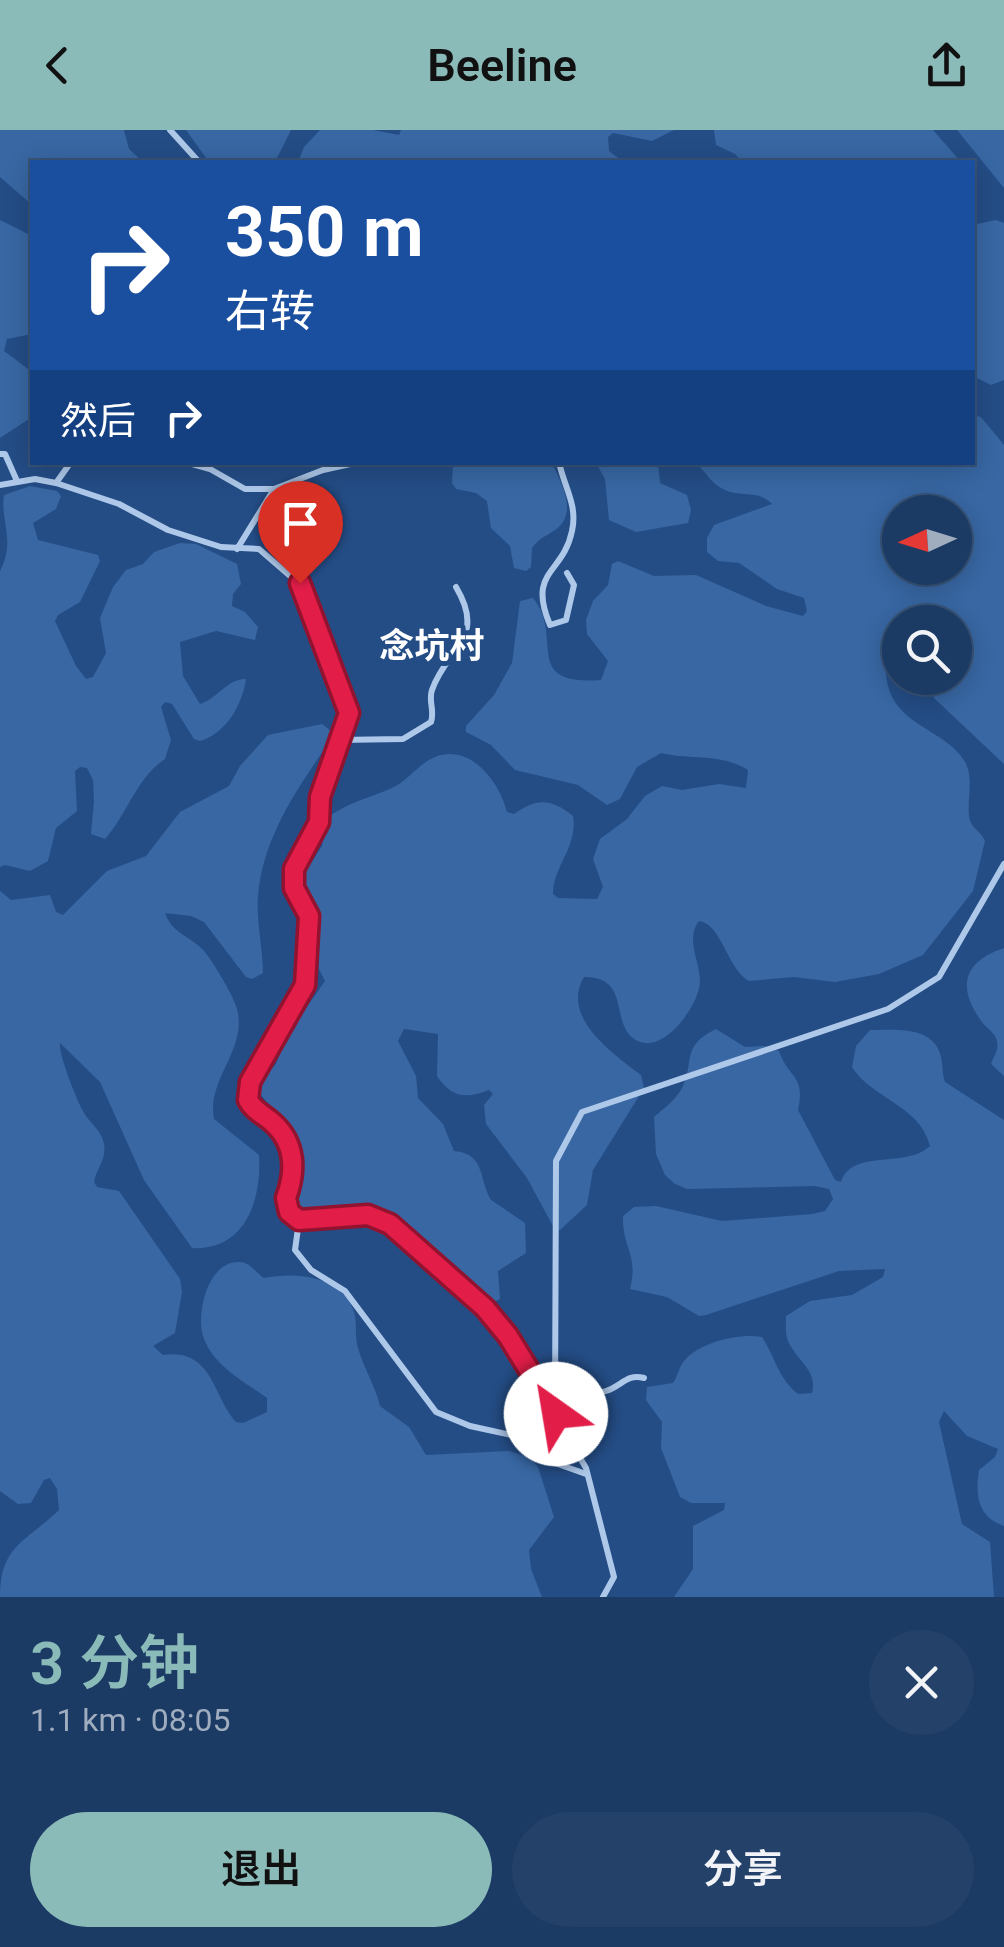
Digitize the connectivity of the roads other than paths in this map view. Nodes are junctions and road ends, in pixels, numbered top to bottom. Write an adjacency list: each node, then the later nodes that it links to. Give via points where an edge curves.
1 (170, 130): 2 (street)
2 (196, 160)
3 (0, 454): 8 (street)
4 (68, 465): 9 (street)
5 (196, 465): 11 (street, via 245,489)
6 (346, 465): 11 (street)
7 (559, 465): 13 (street, via 574,507 572,534 541,590 550,625 566,620 574,586)
8 (17, 482): 9 (street); 10 (street)
9 (56, 483): 12 (street, via 168,530)
10 (0, 485)
11 (274, 490): 12 (street)
12 (237, 549): 15 (street, via 266,552 304,588 349,706)
13 (567, 573)
14 (456, 587): 15 (street, via 467,606 468,630 433,688 431,722 402,739)
15 (338, 740): 17 (street, via 319,822 294,869 309,916 305,985 248,1089 252,1107 290,1147 286,1205)
16 (1004, 864): 19 (street, via 939,978 888,1009 582,1112 556,1161)
17 (299, 1220): 20 (street, via 368,1215 390,1224 485,1308); 21 (street, via 295,1250 311,1270 345,1291 436,1412 520,1436 555,1463)
18 (644, 1378): 19 (street, via 630,1376 595,1393)
19 (556, 1384): 20 (street)
20 (556, 1414): 21 (street)
21 (588, 1474): 22 (street, via 614,1577)
22 (604, 1597)

